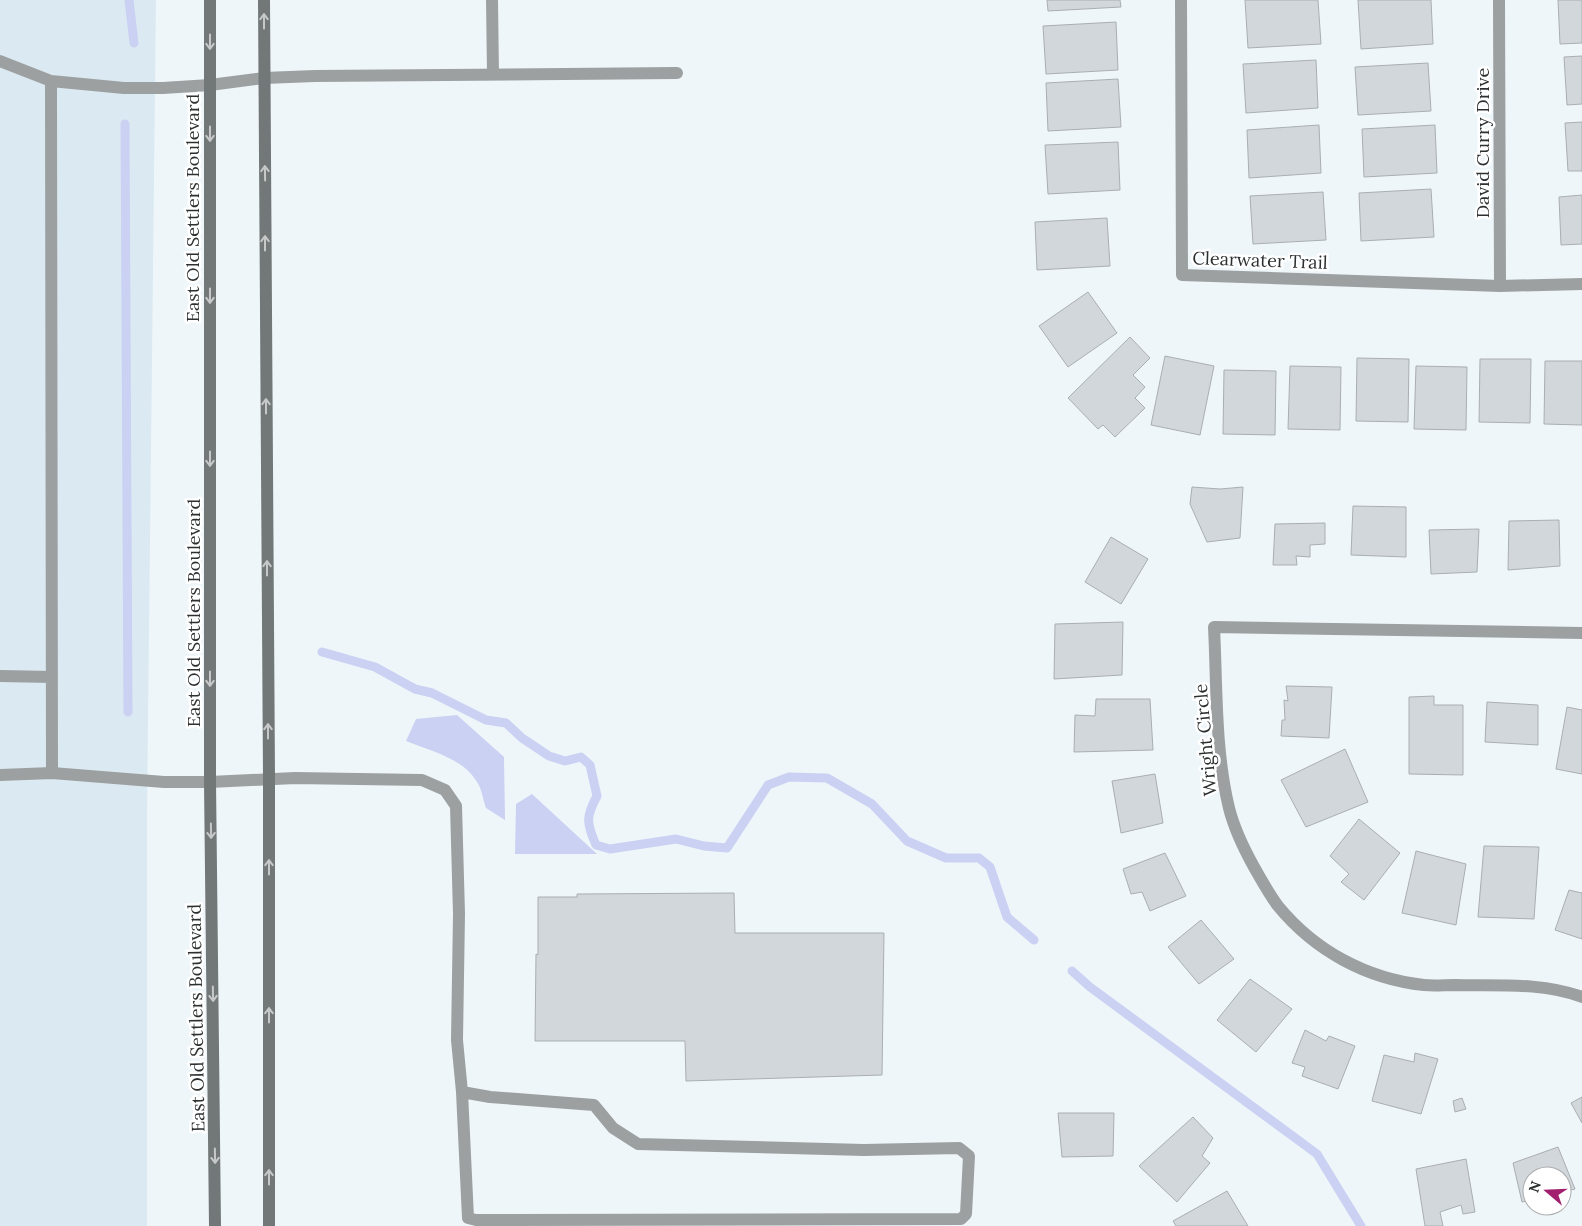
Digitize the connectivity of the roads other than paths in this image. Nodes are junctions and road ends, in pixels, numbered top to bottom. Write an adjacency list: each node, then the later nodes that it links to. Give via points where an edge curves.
1 (210, 0): 11 (main road, East Old Settlers Boulevard, one-way to 11)
2 (264, 0): 9 (main road, one-way to 2)
3 (492, 0): 8 (street)
4 (1181, 0): 13 (street, Clearwater Trail, via 1182,275)
5 (1499, 0): 13 (street, David Curry Drive)
6 (0, 61): 10 (street)
7 (677, 72): 8 (street)
8 (493, 74): 9 (street)
9 (264, 78): 11 (street); 19 (main road, one-way to 9)
10 (51, 80): 11 (street, via 124,88); 16 (street)
11 (210, 85): 20 (main road, East Old Settlers Boulevard, one-way to 20)
12 (1582, 284): 13 (street, Clearwater Trail)
13 (1500, 286)
14 (1582, 632): 21 (street, Wright Circle, via 1214,627 1221,765 1230,810 1247,853 1267,890 1304,934 1335,956 1387,978 1425,985 1536,986)
15 (0, 676): 16 (street)
16 (52, 678): 17 (street)
17 (52, 773): 18 (street); 20 (street, via 164,782)
18 (0, 775)
19 (269, 779): 20 (street); 22 (street, via 422,780 445,790 456,806 459,914 457,1040); 24 (main road, one-way to 19)
20 (210, 782): 23 (main road, East Old Settlers Boulevard, one-way to 23)
21 (1582, 997)
22 (462, 1092): 22 (street, via 594,1105 613,1128 638,1144 864,1150 959,1148 969,1156 966,1214 962,1219 476,1220 468,1218)
23 (216, 1226)
24 (269, 1226)

